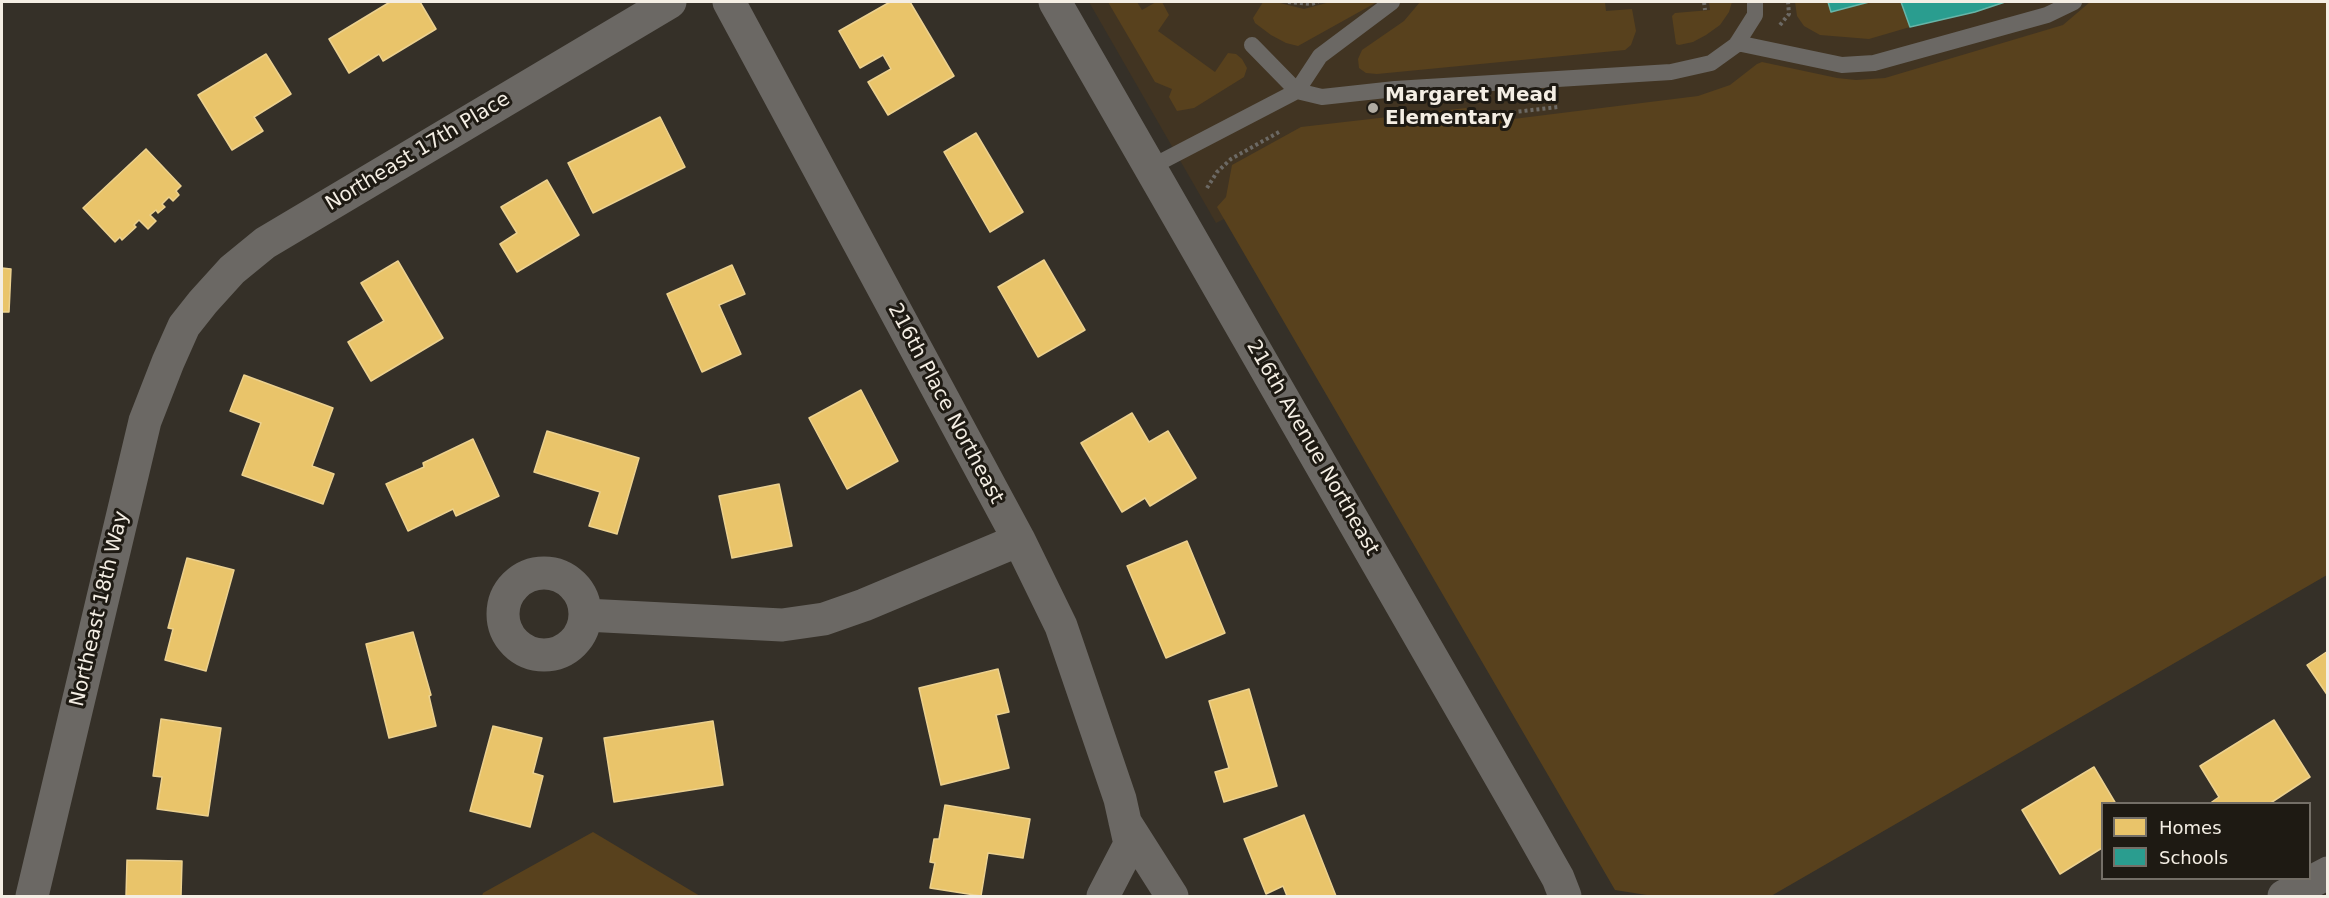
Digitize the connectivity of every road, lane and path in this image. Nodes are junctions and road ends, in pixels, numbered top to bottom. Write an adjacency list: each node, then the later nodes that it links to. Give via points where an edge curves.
1 (670, 2): 15 (street, Northeast 17th Place, via 265,243 232,270)
2 (729, 2): 16 (street, 216th Place Northeast)
3 (1055, 2): 14 (street, 216th Avenue Northeast)
4 (1288, 2): 5 (path)
5 (1318, 2)
6 (1392, 2): 13 (lane, via 1320,56)
7 (1704, 2): 10 (path)
8 (1755, 2): 11 (lane, via 1755,15)
9 (2073, 2): 11 (lane, via 2047,15 1874,63 1842,65)
10 (1705, 10)
11 (1737, 43): 13 (lane, via 1711,63 1671,72 1322,97)
12 (1252, 45): 13 (lane)
13 (1297, 91): 14 (lane)
14 (1151, 167): 23 (street, 216th Avenue Northeast, via 1528,825)
15 (184, 326): 20 (street, Northeast 18th Way, via 145,421)
16 (1019, 540): 17 (street, via 824,618 782,625); 18 (street, 216th Place Northeast, via 1061,626)
17 (585, 615)
18 (1125, 822): 21 (street, 216th Place Northeast, via 1130,844); 22 (street, 216th Place Northeast)
19 (2328, 873): 24 (street)
20 (32, 897)
21 (1103, 897)
22 (1172, 897)
23 (1565, 897)
24 (2284, 897)

